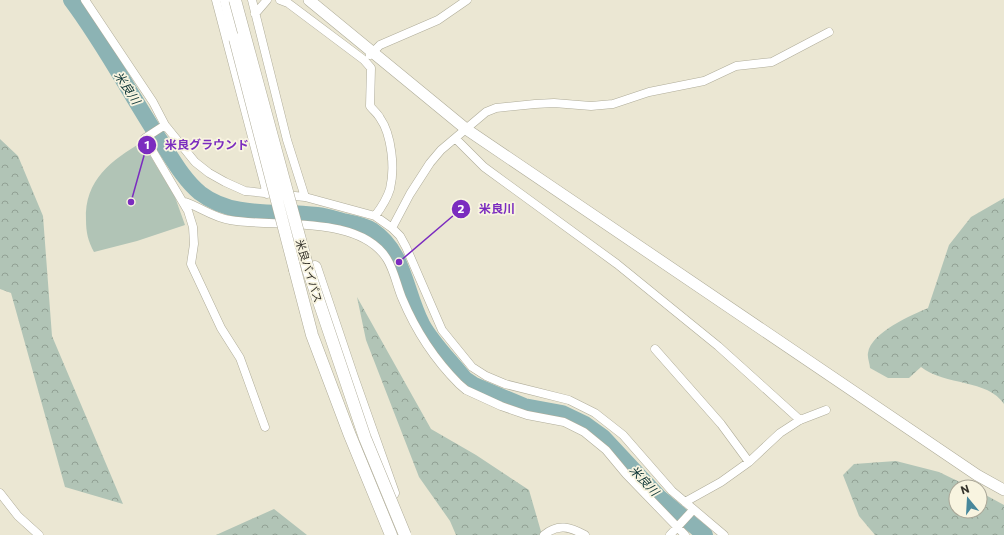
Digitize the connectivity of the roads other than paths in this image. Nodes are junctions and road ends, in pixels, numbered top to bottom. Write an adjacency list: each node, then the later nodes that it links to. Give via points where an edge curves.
1 (86, 0): 15 (street, via 150,96)
2 (216, 0): 18 (street)
3 (226, 0): 34 (main road, bridge, via 312,335 349,433)
4 (230, 0): 35 (main road, 米良バイパス, via 314,307 361,443)
5 (235, 0): 36 (main road, 米良バイパス, bridge, via 308,269 365,438)
6 (241, 0): 37 (main road, via 287,177 315,267 368,424)
7 (252, 0): 12 (street)
8 (267, 0): 12 (street)
9 (280, 0): 14 (street)
10 (309, 0): 14 (street)
11 (467, 0): 14 (street, via 438,20 380,45)
12 (255, 14): 19 (street, via 287,140)
13 (829, 32): 16 (street, via 772,62 736,66 704,81 650,92 613,104 592,106 554,103 496,108 486,112)
14 (368, 57): 16 (street); 21 (street, via 370,106 383,124 392,162 390,189)
15 (164, 126): 18 (street, via 209,173 245,191); 20 (street, via 145,138)
16 (466, 129): 17 (street); 28 (street, via 977,475)
17 (456, 139): 22 (street, via 442,150 419,178); 25 (street, via 484,167 617,264 718,346)
18 (267, 194): 19 (street)
19 (305, 197): 21 (street)
20 (185, 202): 26 (street, via 193,227 191,264 221,328 240,358); 32 (street, via 228,220 318,225 360,236 371,242 387,258 417,331 459,384 466,390 501,406 527,415 564,422 584,432 606,450 626,474)
21 (375, 216): 22 (street)
22 (392, 228): 30 (street, via 406,247 442,330 472,367 505,384 569,400 595,413 623,435 659,478)
23 (655, 349): 27 (street, via 721,424)
24 (826, 410): 25 (street)
25 (800, 420): 27 (street, via 780,433)
26 (265, 427)
27 (749, 462): 30 (street, via 721,482)
28 (1004, 490)
29 (0, 493): 33 (street, via 18,516)
30 (685, 502): 31 (street)
31 (692, 512): 32 (street); 42 (street)
32 (679, 526): 40 (street); 41 (street)
33 (39, 535)
34 (392, 535)
35 (398, 535)
36 (405, 535)
37 (410, 535)
38 (544, 535): 39 (street, via 551,529 566,527)
39 (585, 535)
40 (670, 535)
41 (684, 535)
42 (724, 535)

